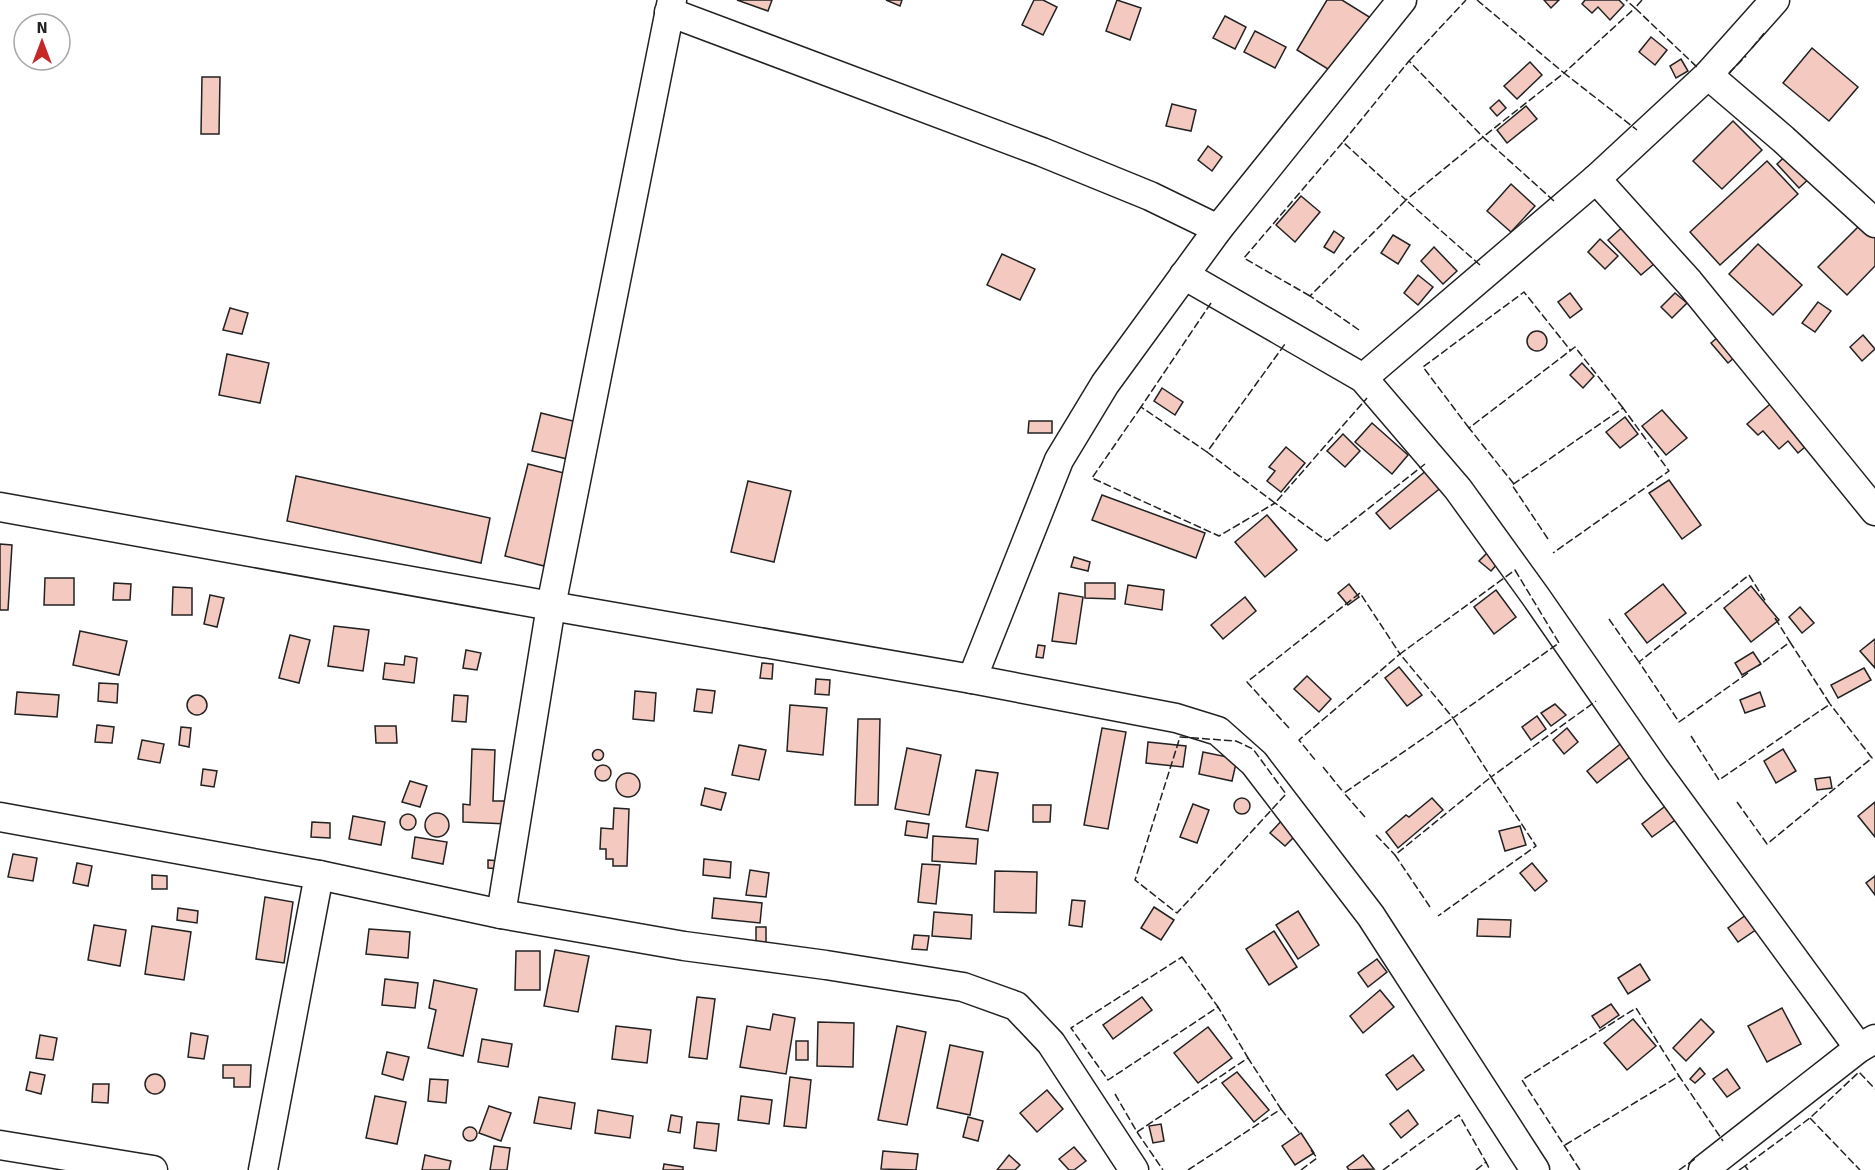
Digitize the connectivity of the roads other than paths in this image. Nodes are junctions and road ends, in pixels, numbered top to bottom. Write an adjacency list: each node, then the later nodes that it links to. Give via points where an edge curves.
1 (1775, 0): 4 (street)
2 (1398, 1): 7 (street)
3 (670, 6): 7 (street, via 1042,152); 12 (street)
4 (1708, 75): 5 (street); 6 (street)
5 (1596, 179): 9 (street); 11 (street, via 1689,282)
6 (1875, 224)
7 (1218, 229): 8 (street)
8 (1184, 275): 9 (street); 13 (street, via 1105,384 1059,460)
9 (1363, 378): 17 (street, via 1458,489 1655,769)
10 (0, 507): 12 (street)
11 (1875, 511)
12 (551, 606): 13 (street); 16 (street)
13 (972, 679): 22 (street, via 1176,718 1218,732 1254,763 1371,916)
14 (0, 817): 15 (street)
15 (318, 875): 16 (street); 20 (street)
16 (501, 914): 21 (street, via 684,946 963,987 1016,1006 1051,1042)
17 (1867, 1044): 23 (street)
18 (0, 1145): 19 (street)
19 (153, 1170)
20 (263, 1170)
21 (1134, 1170)
22 (1535, 1170)
23 (1703, 1170)

